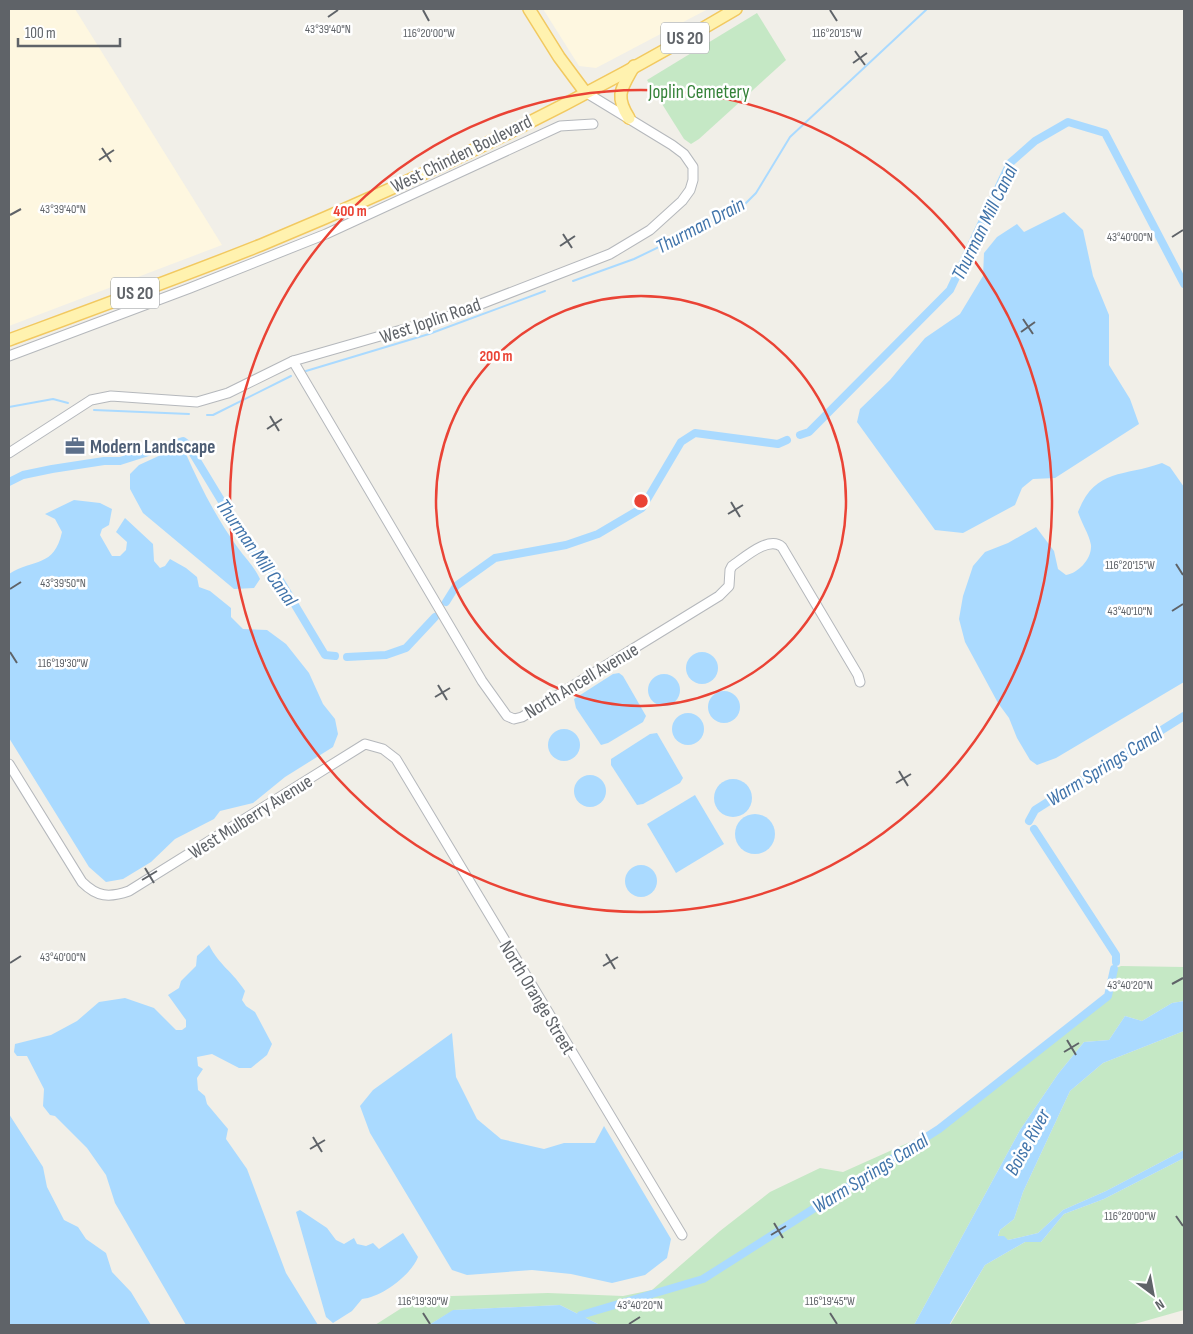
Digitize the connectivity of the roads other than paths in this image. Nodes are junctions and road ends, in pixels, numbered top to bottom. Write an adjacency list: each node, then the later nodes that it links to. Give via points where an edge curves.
1 (529, 9): 4 (main road)
2 (736, 9): 3 (main road, West Chinden Boulevard / US 20)
3 (634, 66): 4 (main road, West Chinden Boulevard); 5 (main road, via 621,91 620,100)
4 (585, 92): 5 (street, West Joplin Road); 7 (main road, West Chinden Boulevard / US 20, via 452,159 261,244)
5 (630, 118): 9 (street, West Joplin Road, via 678,150 693,167 690,190 650,230 596,260 450,316)
6 (593, 124): 8 (street, via 560,126 326,234)
7 (9, 340)
8 (9, 356)
9 (293, 361): 10 (street, West Joplin Road, via 228,393 198,402 111,396 91,400); 11 (street, North Ancell Avenue, via 477,672 507,716 514,719 522,717 719,596 729,586 732,566 770,543 782,547)
10 (9, 452)
11 (860, 682)
12 (396, 759): 13 (street, West Mulberry Avenue, via 383,748 365,744 129,891 115,896 91,891 82,882); 14 (street, North Orange Street)
13 (9, 764)
14 (682, 1234)

